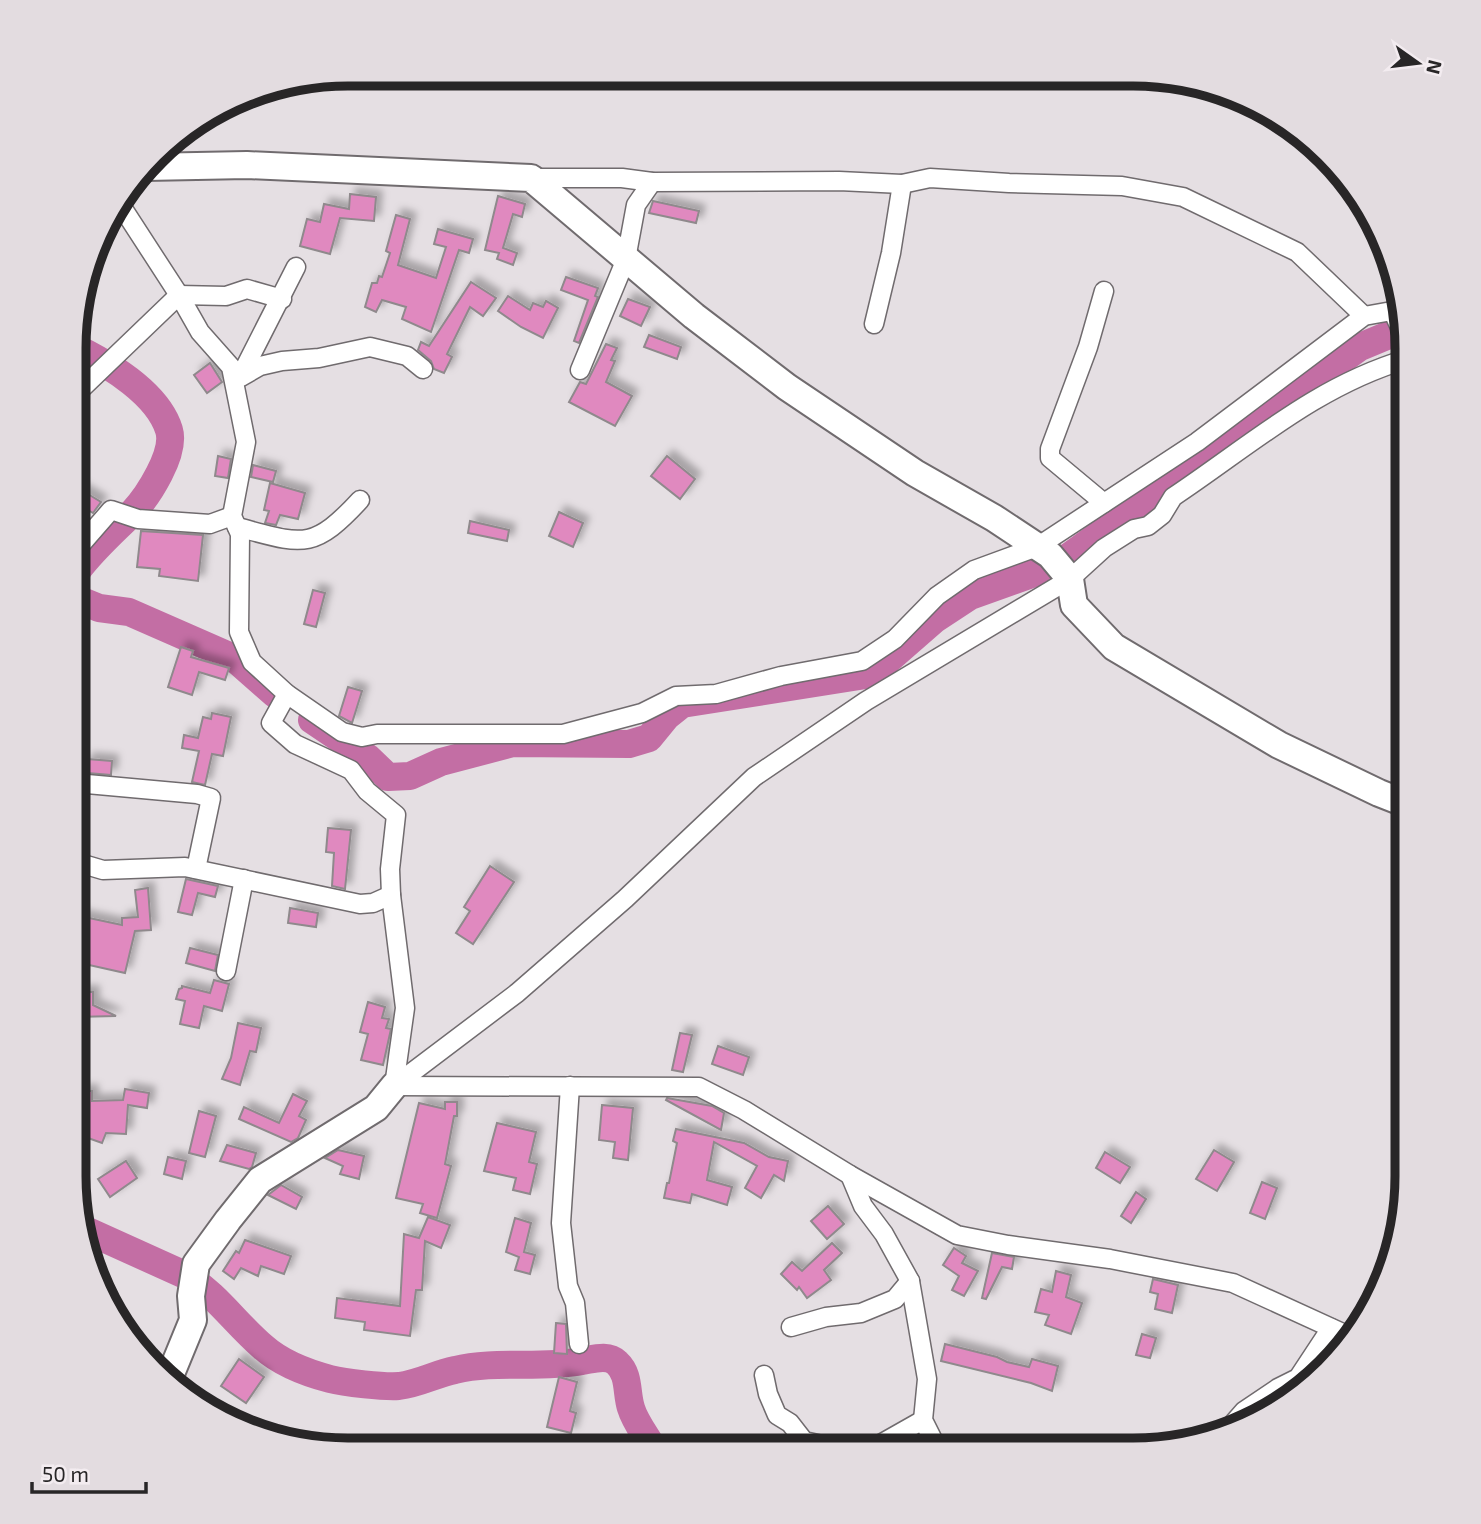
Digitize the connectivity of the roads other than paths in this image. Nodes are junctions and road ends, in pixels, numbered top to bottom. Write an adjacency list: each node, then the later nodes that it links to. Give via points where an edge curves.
1 (158, 167): 2 (street, via 247,165)
2 (531, 177): 3 (street); 6 (street)
3 (652, 182): 4 (street); 6 (street, via 636,205)
4 (902, 184): 12 (street, via 930,178 1076,183 1182,197 1297,252); 13 (street)
5 (125, 211): 9 (street)
6 (626, 259): 16 (street); 23 (street, via 787,387)
7 (296, 267): 10 (street)
8 (1104, 290): 20 (street, via 1050,458)
9 (179, 295): 10 (street, via 226,296 247,289); 17 (street); 18 (street)
10 (282, 299): 17 (street)
11 (1393, 311): 12 (street)
12 (1364, 316): 20 (street, via 1198,442)
13 (874, 324)
14 (1395, 363): 24 (street, via 1307,403 1173,497 1149,526 1134,529 1104,548)
15 (423, 369): 17 (street, via 407,356 370,347 271,363)
16 (580, 370)
17 (238, 382): 21 (street, via 246,442)
18 (86, 385)
19 (360, 500): 21 (street, via 327,533 304,541)
20 (1104, 503): 23 (street)
21 (235, 521): 22 (street, via 210,524 138,519 111,510); 25 (street, via 240,534 239,632 252,662)
22 (86, 539)
23 (1037, 548): 24 (street, via 1050,555); 25 (street, via 974,570 937,596 895,639 862,661 716,694 676,696 642,713 563,734 362,737 342,732)
24 (1070, 579): 27 (street, via 1074,605 1114,647 1279,745); 33 (street, via 866,701 754,777 517,993)
25 (287, 694): 31 (street, via 271,723 295,744 351,770 367,791 396,815)
26 (86, 784): 29 (street, via 211,798)
27 (1395, 799)
28 (86, 865): 29 (street, via 103,870)
29 (196, 869): 30 (street)
30 (244, 878): 31 (street, via 360,904); 32 (street)
31 (391, 895): 33 (street, via 405,1008)
32 (226, 971)
33 (394, 1086): 34 (street); 41 (street, via 376,1108 260,1180 196,1264 193,1320)
34 (570, 1086): 35 (street, via 699,1087); 40 (street, via 561,1223)
35 (850, 1175): 36 (street, via 863,1206); 38 (street, via 957,1235 1233,1283)
36 (910, 1281): 37 (street, via 895,1299 861,1313); 44 (street, via 927,1379)
37 (792, 1327)
38 (1331, 1328): 39 (street); 43 (street, via 1298,1378)
39 (1343, 1333)
40 (579, 1343)
41 (172, 1371)
42 (764, 1375): 45 (street, via 776,1415)
43 (1241, 1415)
44 (923, 1420): 46 (street); 47 (street)
45 (802, 1438)
46 (891, 1438)
47 (932, 1438)

